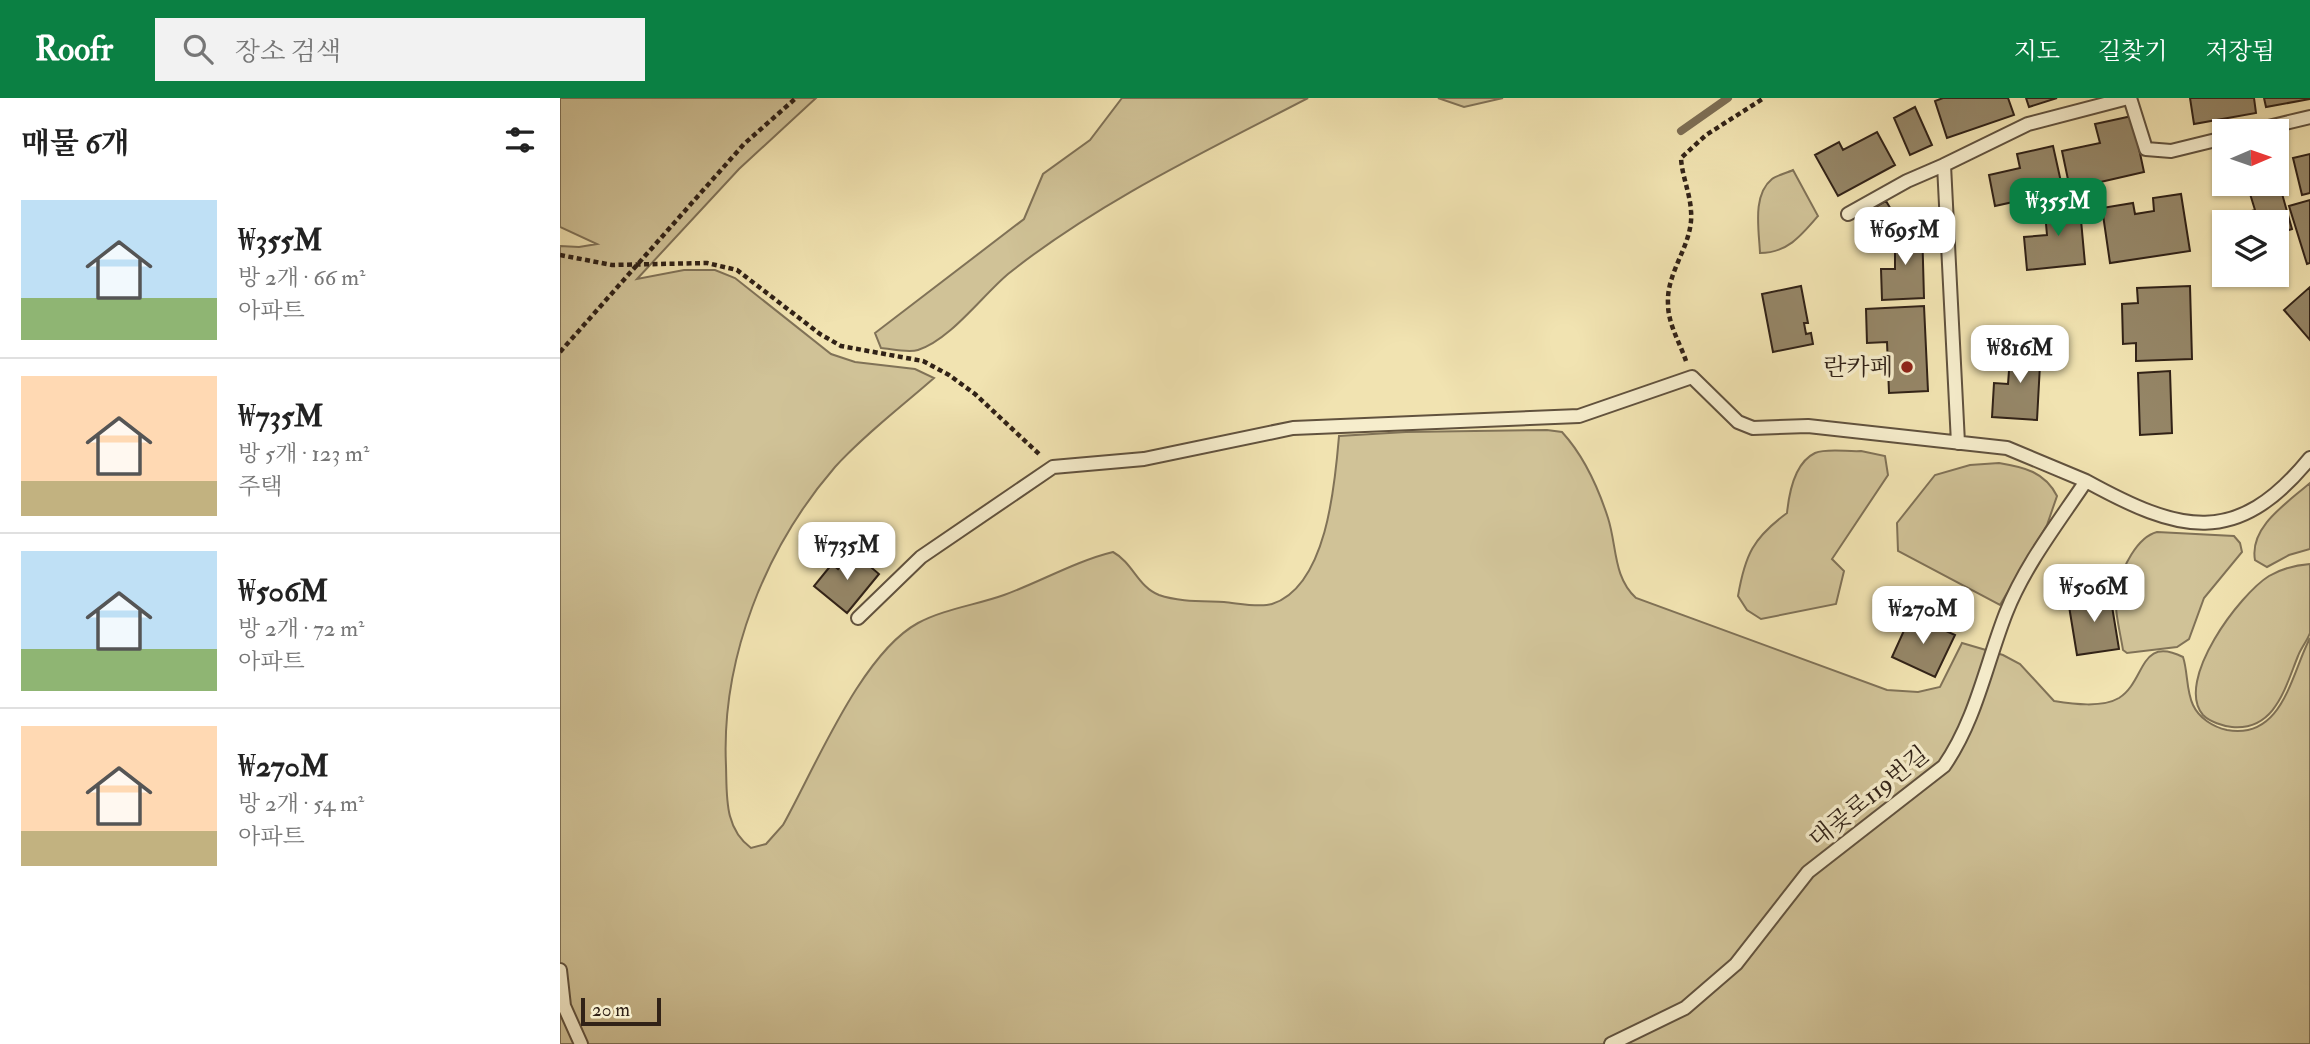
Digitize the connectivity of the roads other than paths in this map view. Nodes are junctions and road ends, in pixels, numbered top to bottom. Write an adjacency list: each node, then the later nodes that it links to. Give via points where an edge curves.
1 (2129, 98): 4 (lane, via 2146,149 2171,151); 5 (lane, via 2028,124)
2 (2310, 117): 3 (lane)
3 (2289, 122)
4 (2212, 141)
5 (1944, 165): 6 (lane); 7 (lane)
6 (1848, 214)
7 (1958, 443): 9 (lane, via 2007,448); 10 (lane, via 1808,426 1753,428 1738,422 1692,377 1579,416 1293,428 1144,459 1053,467 921,557)
8 (2310, 458): 9 (lane, via 2276,496 2250,513 2224,522 2172,519 2145,512)
9 (2086, 481): 15 (lane, 대곶로119번길, via 2039,549 2007,610 1976,703 1944,765 1808,872 1736,964 1685,1008)
10 (858, 618)
11 (560, 970): 12 (lane)
12 (564, 1006): 13 (lane); 14 (lane)
13 (560, 1023)
14 (581, 1044)
15 (1611, 1044)

